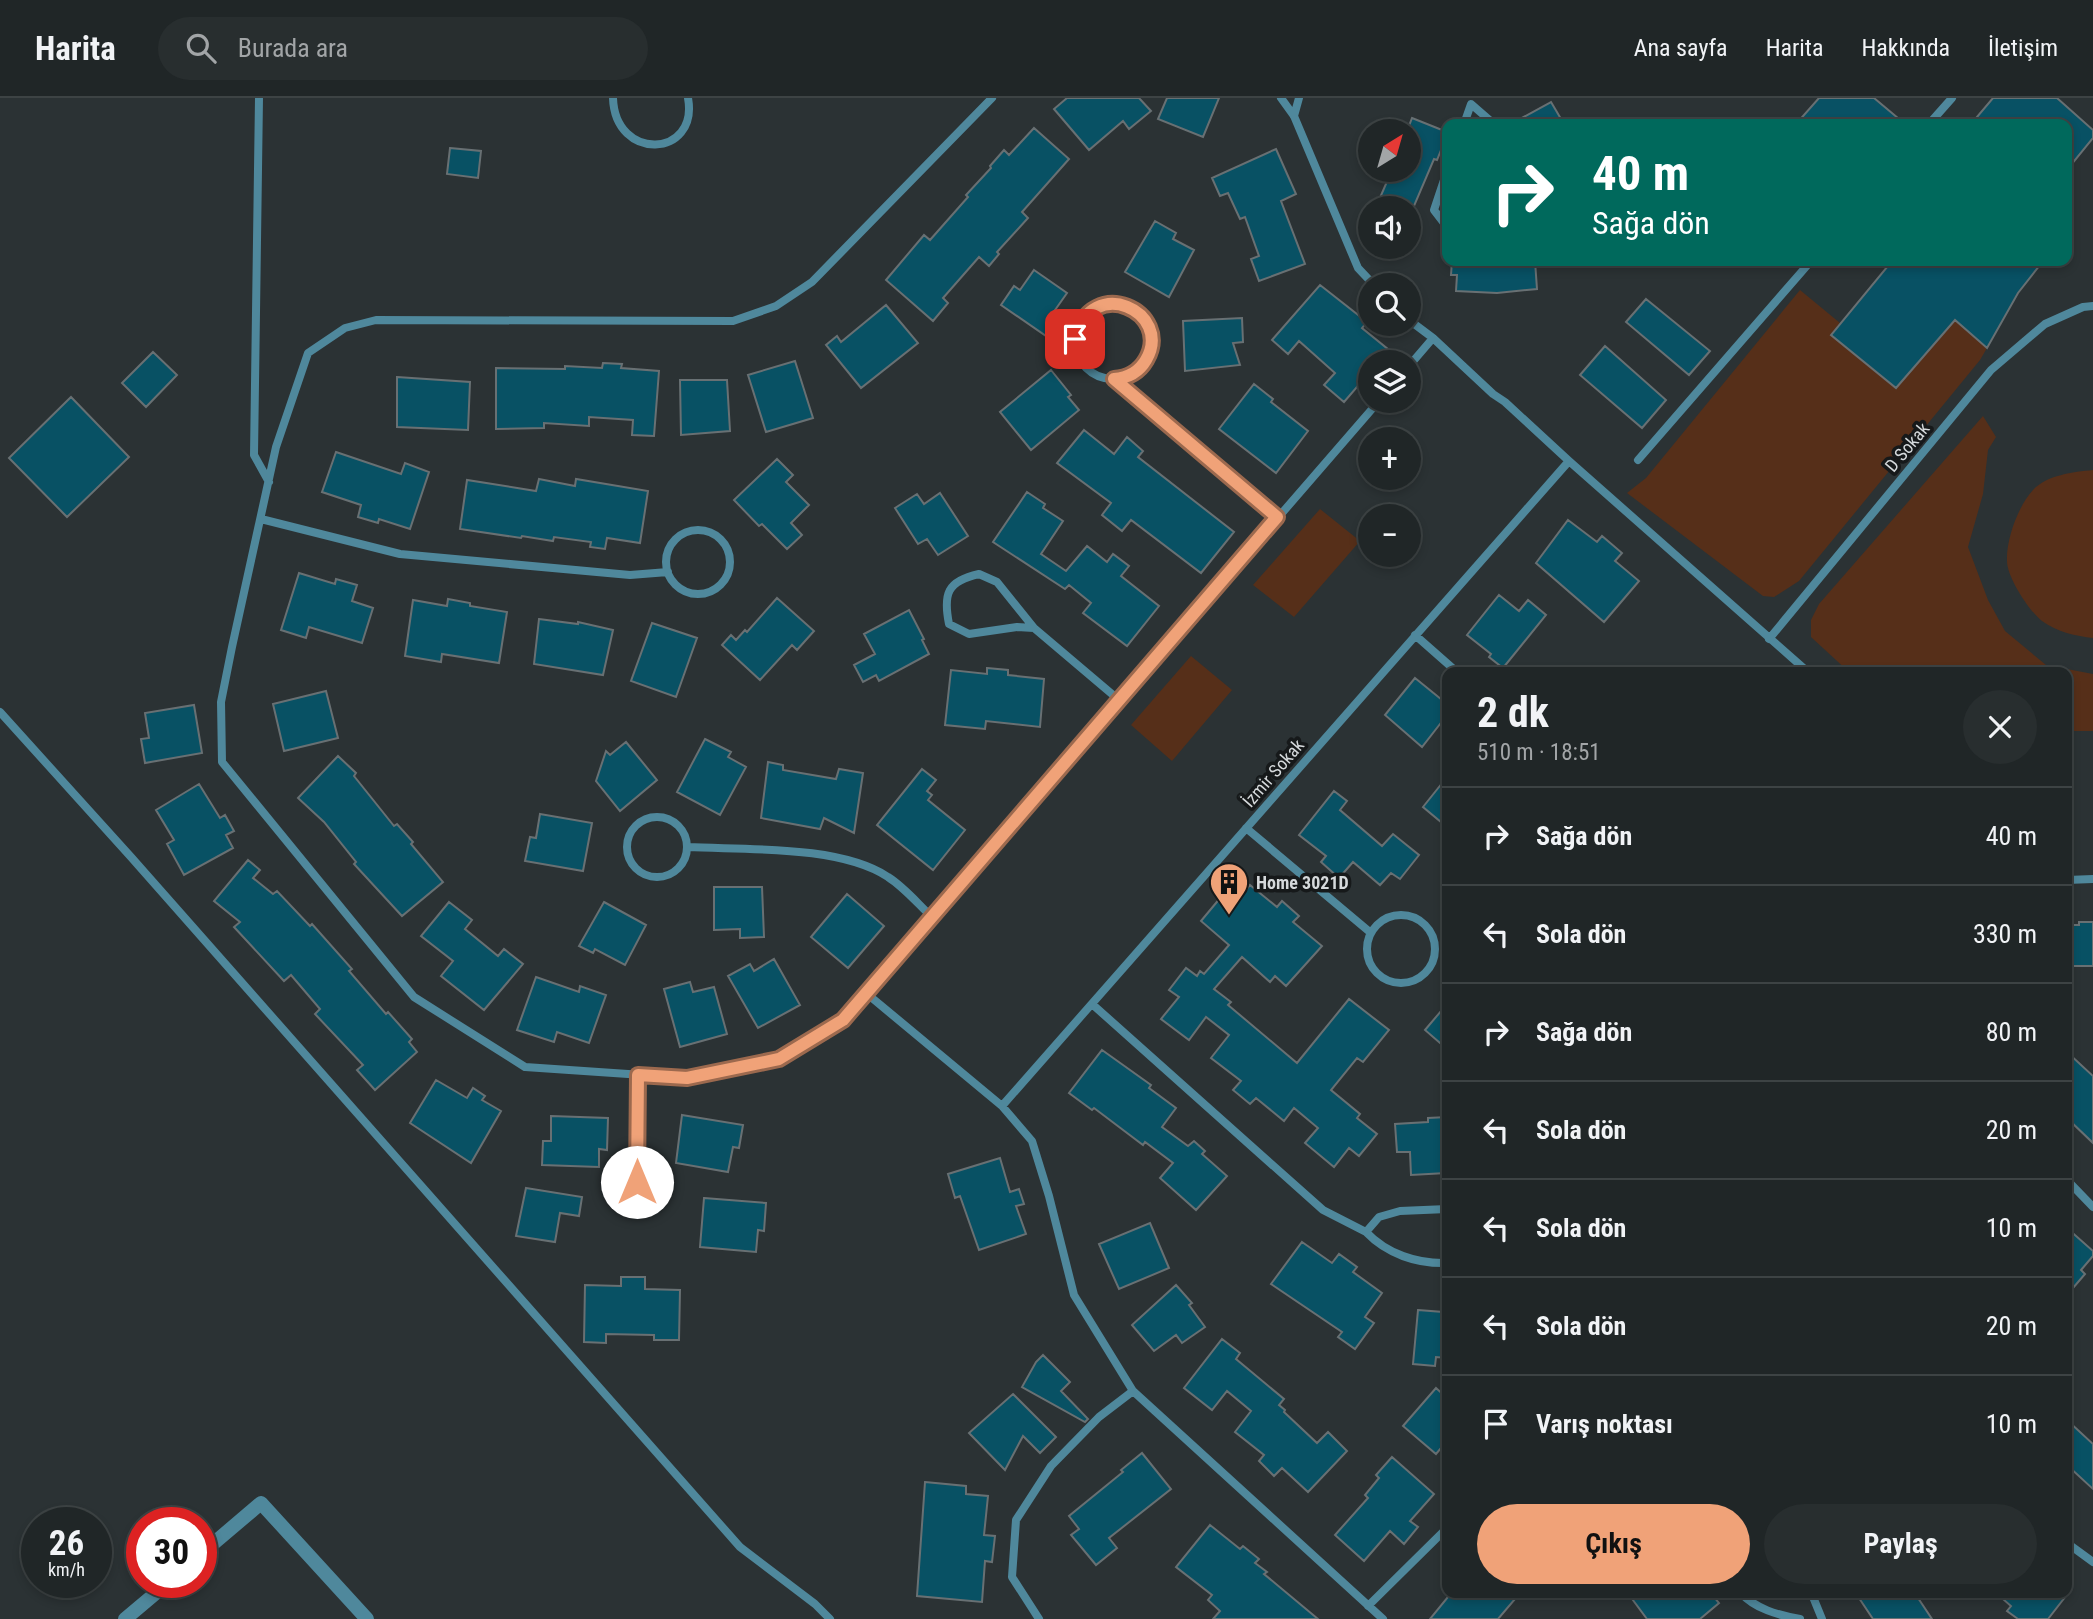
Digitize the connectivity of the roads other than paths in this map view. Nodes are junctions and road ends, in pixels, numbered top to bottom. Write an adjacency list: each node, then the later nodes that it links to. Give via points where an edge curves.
1 (259, 98): 25 (lane, via 254,455)
2 (613, 98): 3 (lane, via 613,110 625,132 642,145 659,146 676,137 688,121)
3 (688, 98)
4 (992, 98): 25 (lane, via 812,282 776,306 733,321 376,320 345,328 308,354 276,447)
5 (1281, 98): 9 (lane)
6 (1299, 98): 9 (lane)
7 (1952, 98): 12 (lane)
8 (1470, 101): 10 (lane); 11 (lane)
9 (1294, 116): 16 (lane)
10 (1465, 119)
11 (1489, 119)
12 (1933, 119)
13 (1442, 186): 14 (lane, via 1434,210)
14 (1442, 220)
15 (1807, 266): 23 (lane)
16 (1363, 273)
17 (2093, 306): 31 (lane, D Sokak, via 2045,324 1991,370)
18 (1421, 329): 19 (lane)
19 (1433, 338): 20 (lane); 24 (lane)
20 (1421, 352)
21 (1114, 379): 21 (lane, via 1143,365 1151,340 1142,316 1122,304 1109,303 1086,315 1075,339 1089,371); 26 (lane)
22 (1368, 413): 26 (lane)
23 (1638, 460)
24 (1569, 461): 30 (lane, İzmir Sokak); 31 (lane)
25 (269, 482): 27 (lane)
26 (1277, 517): 34 (lane)
27 (261, 519): 28 (lane, via 400,554 630,575); 44 (lane, via 221,702 222,762 414,997 526,1066)
28 (668, 572): 28 (lane, via 679,587 704,594 723,583 729,555 718,537 697,530 686,533 669,550)
29 (1034, 628): 29 (lane, via 997,582 979,574 952,586 944,602 949,624 969,634); 34 (lane)
30 (1415, 635): 32 (lane); 36 (lane, İzmir Sokak)
31 (1769, 639): 33 (lane)
32 (1451, 667)
33 (1802, 667)
34 (1119, 700): 40 (lane)
35 (0, 712): 63 (lane, via 740,1547)
36 (1246, 828): 41 (lane); 43 (lane, İzmir Sokak)
37 (688, 847): 37 (lane, via 677,824 658,816 638,823 628,841 630,860 655,877 675,871); 40 (lane, via 831,855 858,862 888,877)
38 (2093, 879): 39 (lane)
39 (2072, 880)
40 (932, 917): 42 (lane)
41 (1371, 933): 41 (lane, via 1370,962 1386,979 1412,982 1430,968 1436,945 1422,921 1400,914 1378,923)
42 (866, 993): 44 (lane, via 843,1020 779,1059 687,1078); 45 (lane)
43 (1092, 1004): 45 (lane, İzmir Sokak); 50 (lane, via 1323,1210)
44 (638, 1075): 46 (street)
45 (1002, 1106): 52 (lane, via 1032,1142 1073,1296)
46 (637, 1182)
47 (2072, 1185): 48 (lane)
48 (2093, 1207)
49 (1442, 1209): 50 (lane, via 1379,1217)
50 (1366, 1232): 51 (lane, via 1392,1252)
51 (1442, 1262)
52 (1133, 1391): 60 (lane); 64 (lane, via 1099,1417 1051,1466 1016,1520 1012,1577)
53 (1442, 1533): 60 (lane)
54 (217, 1540): 62 (street, via 261,1503)
55 (2072, 1547): 56 (lane)
56 (2093, 1562)
57 (150, 1598): 61 (street)
58 (1746, 1598): 66 (lane, via 1782,1616)
59 (1813, 1598): 67 (lane)
60 (1368, 1606): 65 (lane)
61 (125, 1619)
62 (367, 1619)
63 (830, 1619)
64 (1039, 1619)
65 (1383, 1619)
66 (1800, 1619)
67 (1822, 1619)

